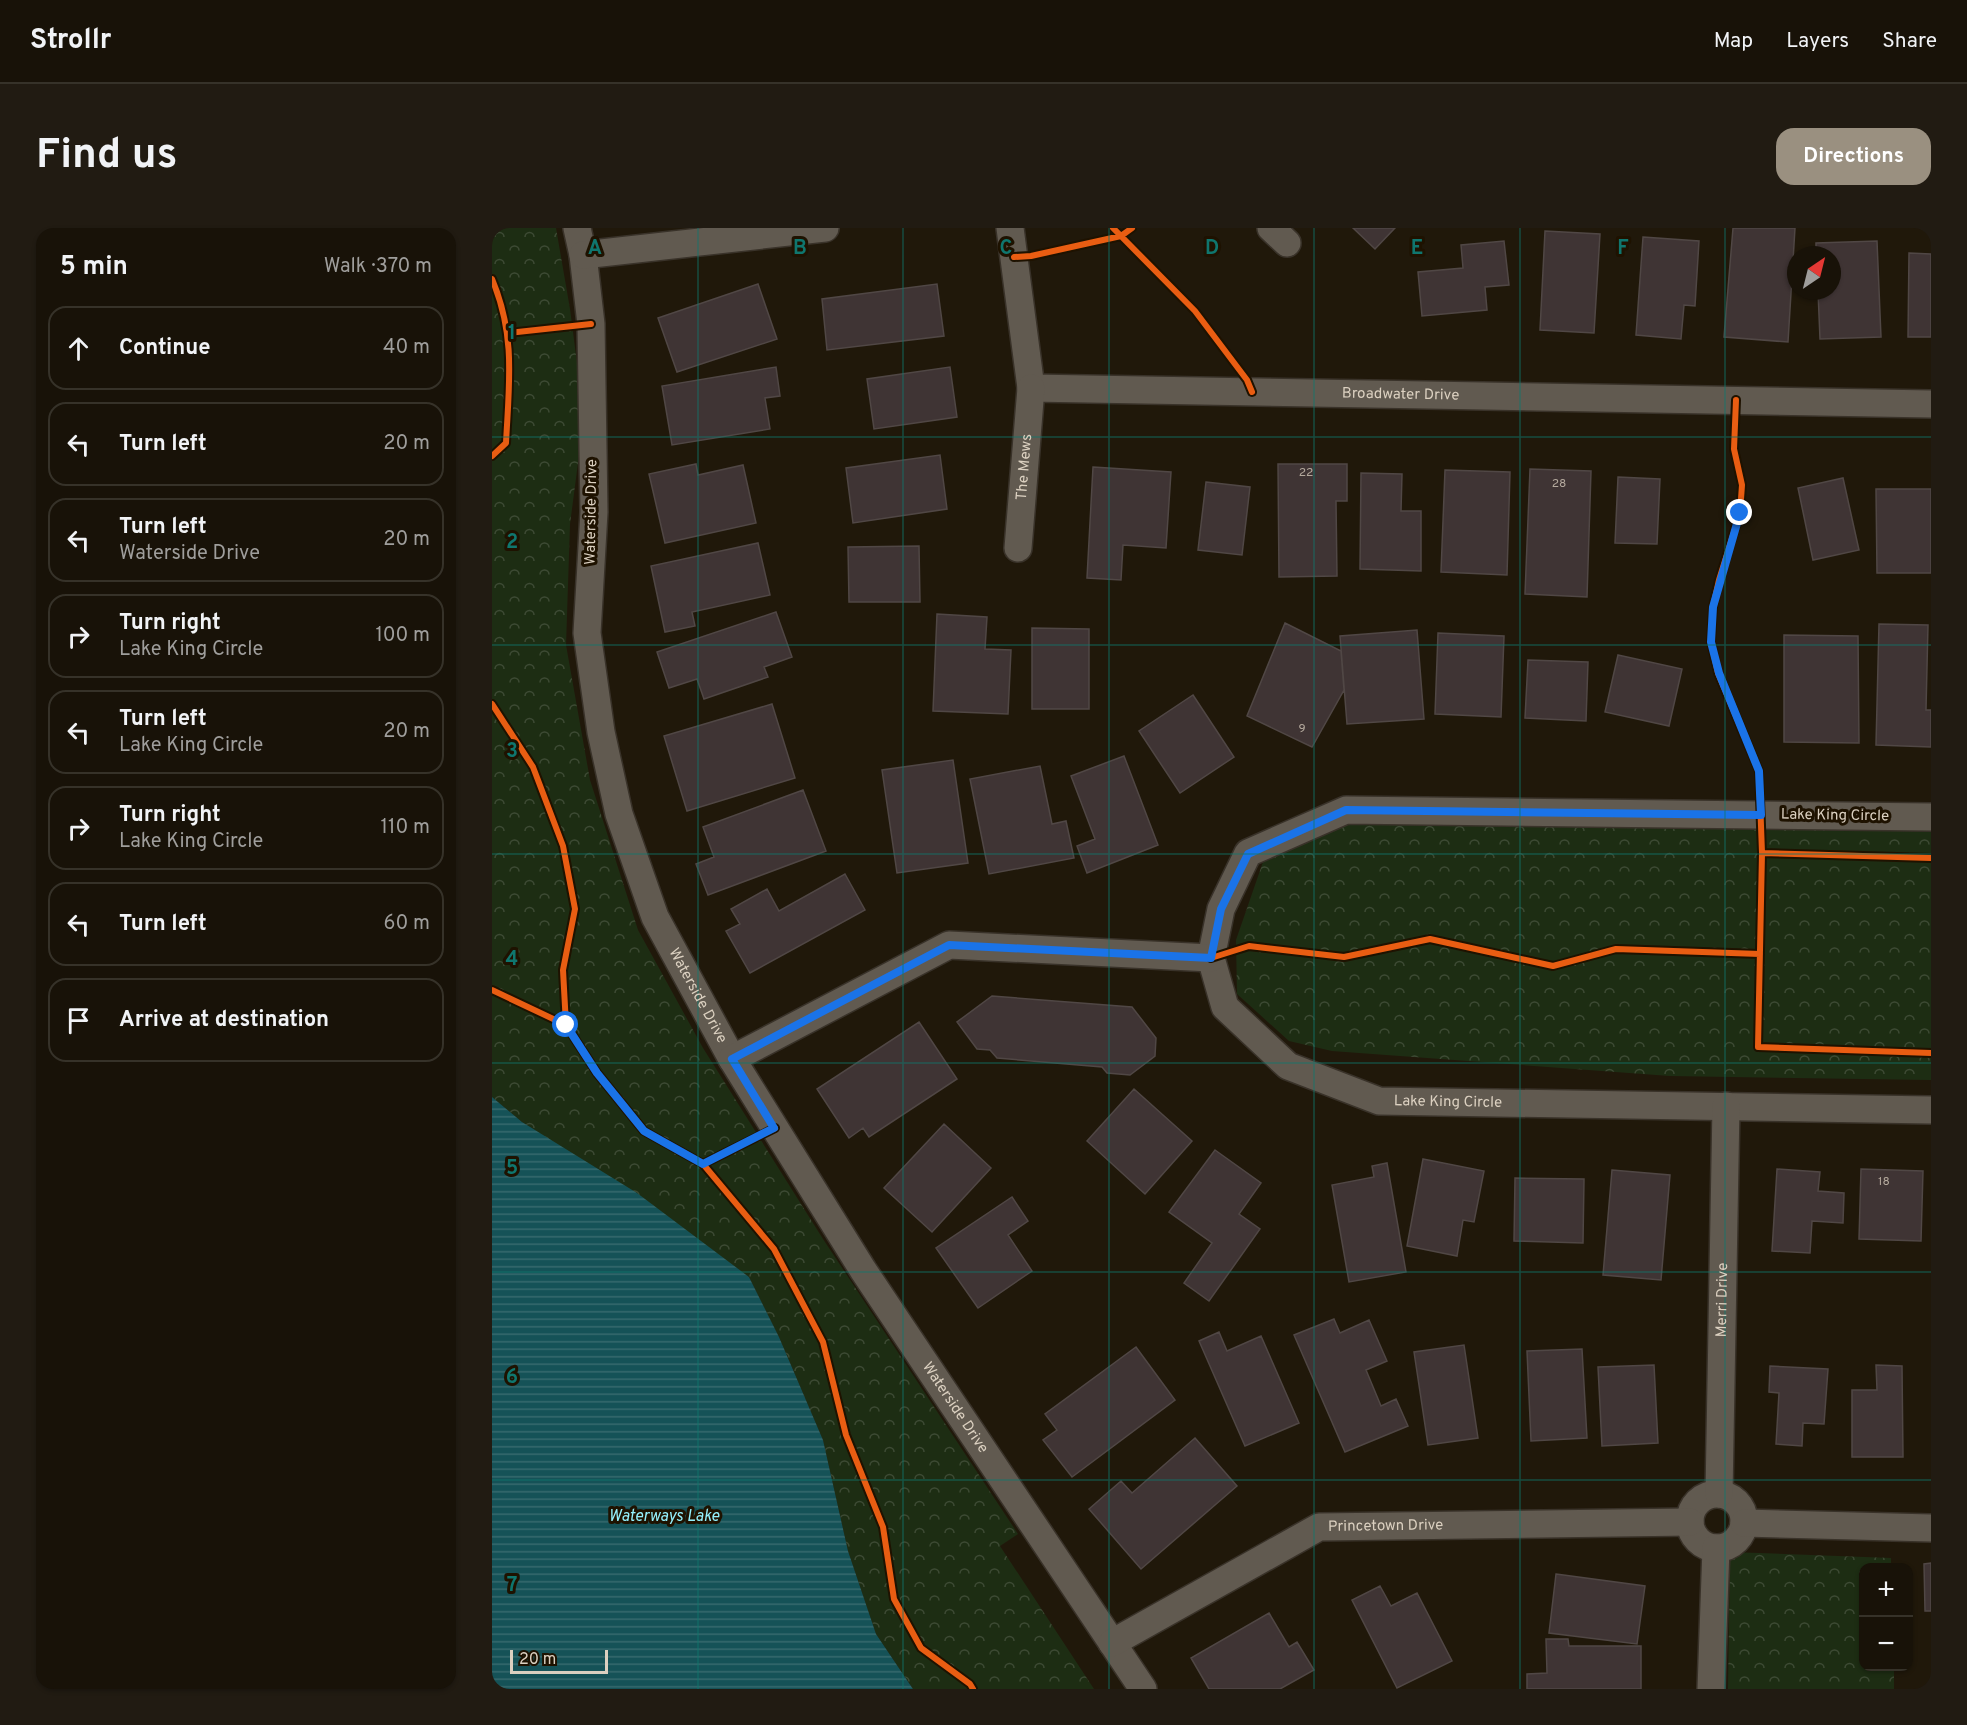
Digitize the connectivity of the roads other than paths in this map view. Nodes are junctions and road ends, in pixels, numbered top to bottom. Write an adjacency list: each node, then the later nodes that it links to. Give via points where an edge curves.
1 (577, 228): 4 (street, Waterside Drive)
2 (825, 228): 4 (street)
3 (1010, 228): 5 (street)
4 (583, 255): 10 (street, Waterside Drive, via 591,324 594,512 587,633 601,732 619,814 654,917)
5 (1031, 388): 6 (street, Broadwater Drive); 7 (street, The Mews)
6 (1931, 404)
7 (1018, 548)
8 (1931, 817): 9 (street, Lake King Circle, via 1346,810 1248,854 1221,909)
9 (1211, 958): 10 (street, via 949,945); 11 (street, Lake King Circle, via 1225,1007 1288,1066 1378,1101)
10 (732, 1059): 18 (street, Waterside Drive, via 869,1279)
11 (1726, 1106): 12 (street, Lake King Circle); 13 (street, Merri Drive)
12 (1931, 1110)
13 (1719, 1494): 14 (street, via 1700,1499); 15 (street, via 1734,1499 1740,1506)
14 (1690, 1522): 17 (street, via 1696,1538); 18 (street, Princetown Drive, via 1319,1527)
15 (1744, 1524): 16 (street); 17 (street, via 1737,1540)
16 (1931, 1528)
17 (1716, 1548): 20 (street)
18 (1113, 1642): 19 (street, Waterside Drive)
19 (1143, 1689)
20 (1711, 1689)

